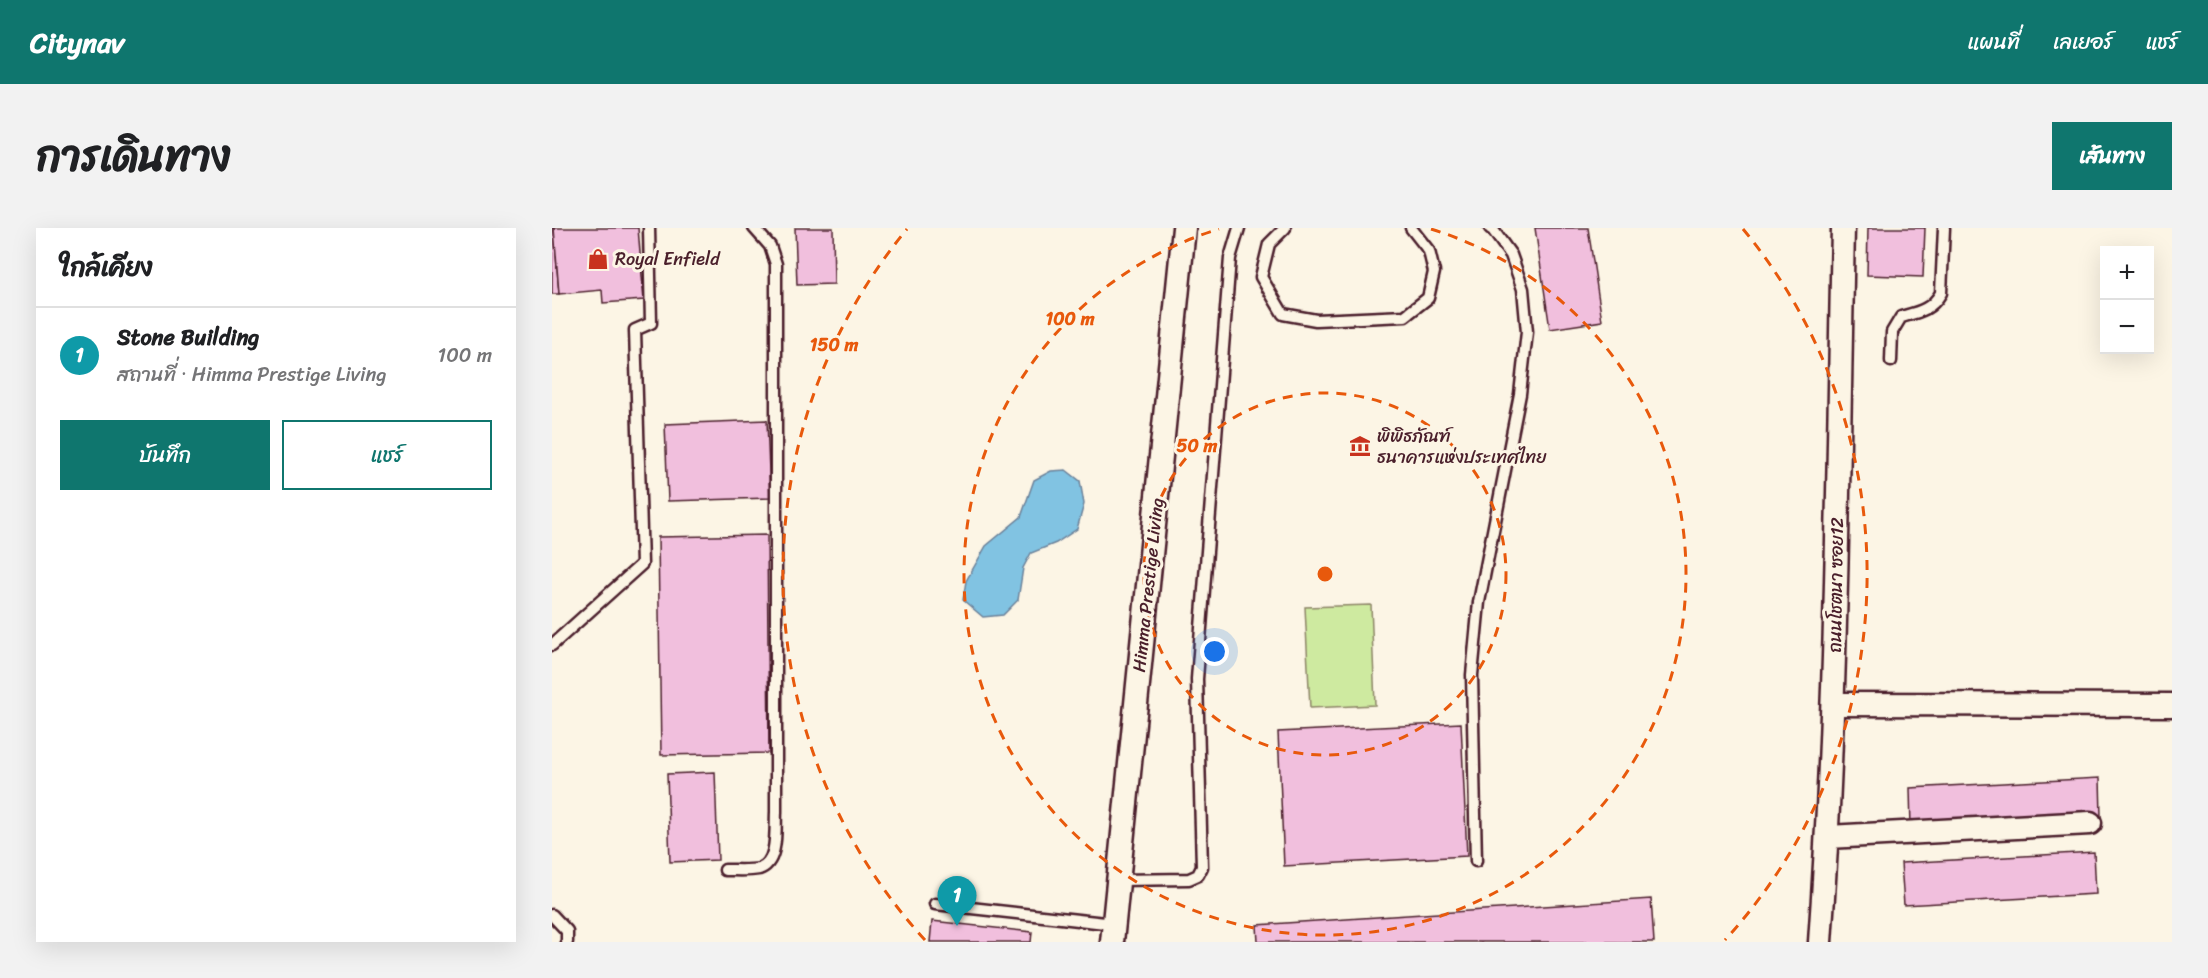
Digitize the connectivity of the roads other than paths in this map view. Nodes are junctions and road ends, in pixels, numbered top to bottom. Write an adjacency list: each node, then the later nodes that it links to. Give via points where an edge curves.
1 (649, 228): 11 (lane, via 651,323 635,330 642,564)
2 (754, 228): 17 (lane, via 770,246 776,264 776,812 774,847 767,865)
3 (1184, 228): 18 (street, Himma Prestige Living)
4 (1239, 228): 18 (lane, via 1230,258 1197,679 1202,867 1189,879)
5 (1285, 228): 6 (lane, via 1269,244 1261,277 1283,314 1316,320 1405,316 1428,298 1434,272 1429,251)
6 (1412, 228)
7 (1490, 228): 16 (lane, via 1511,255 1523,289 1527,332 1520,394 1479,602 1472,675)
8 (1843, 228): 12 (street, ถนนโชตนา ซอย12)
9 (1944, 228): 10 (lane, via 1941,293 1926,310 1901,317 1892,332)
10 (1892, 361)
11 (552, 645)
12 (1833, 704): 13 (street); 15 (street, ถนนโชตนา ซอย12)
13 (2172, 705)
14 (2090, 823): 15 (street)
15 (1828, 837): 23 (street, ถนนโชตนา ซอย12)
16 (1476, 861)
17 (725, 870)
18 (1118, 880): 21 (street, Himma Prestige Living)
19 (935, 904): 21 (lane)
20 (552, 915): 22 (lane, via 567,931)
21 (1113, 933)
22 (567, 942)
23 (1820, 942)

